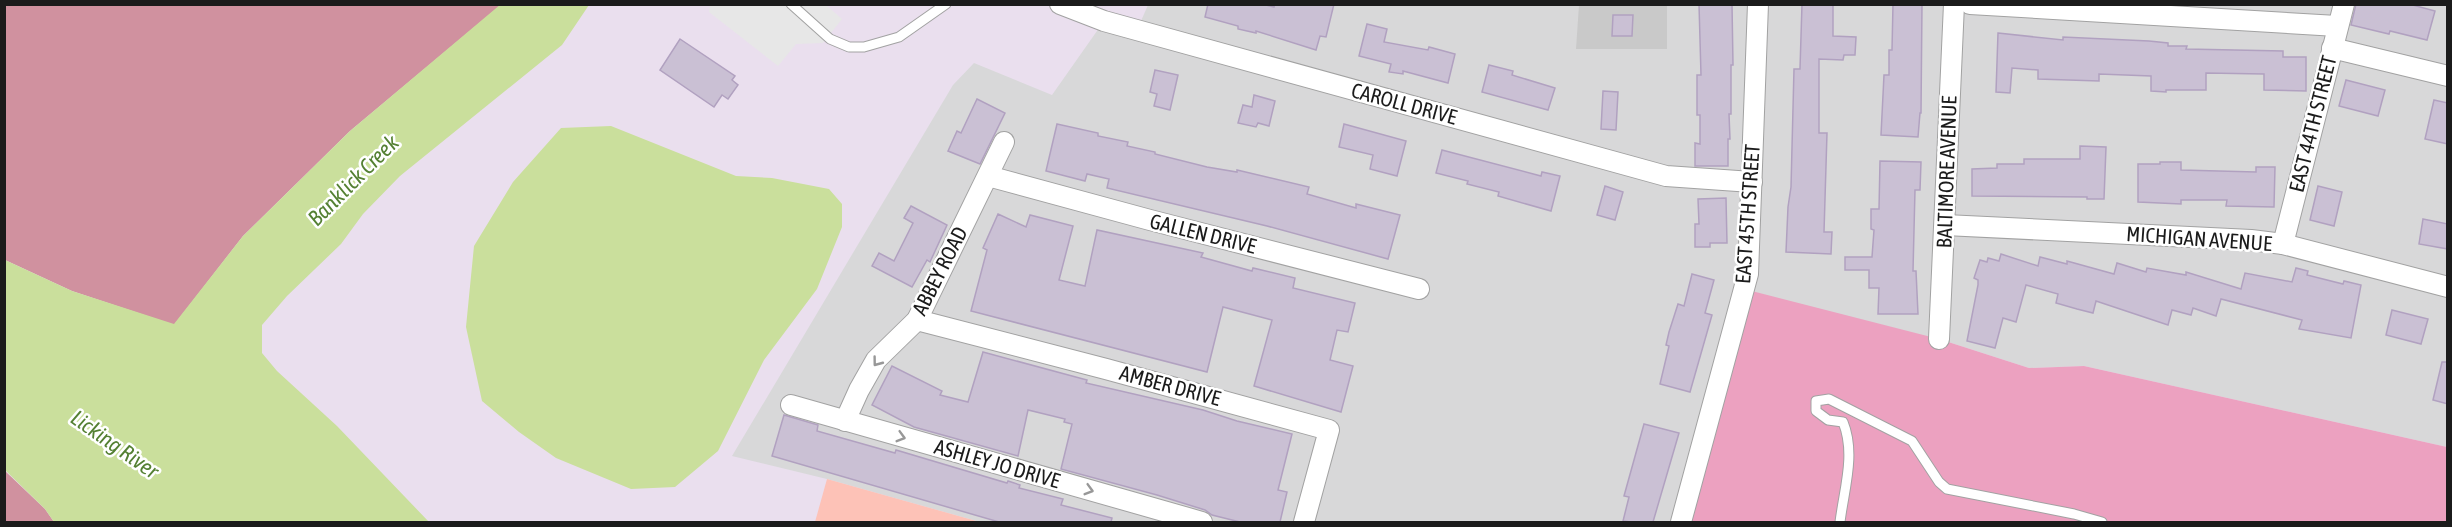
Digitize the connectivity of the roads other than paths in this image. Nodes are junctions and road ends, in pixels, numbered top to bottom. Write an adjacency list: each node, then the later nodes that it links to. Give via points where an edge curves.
1 (791, 4): 2 (lane, via 830,39 849,47 899,37)
2 (946, 4)
3 (1060, 4): 13 (street, CAROLL DRIVE, via 1115,24 1666,176)
4 (1758, 4): 13 (street, EAST 45TH STREET)
5 (1954, 4): 14 (street, BALTIMORE AVENUE)
6 (1970, 4): 8 (street)
7 (2344, 4): 8 (street, EAST 44TH STREET)
8 (2337, 26): 9 (street, EAST 44TH STREET)
9 (2332, 48): 10 (street); 15 (street, EAST 44TH STREET)
10 (2448, 76)
11 (1004, 142): 12 (street, ABBEY ROAD)
12 (988, 176): 17 (street, GALLEN DRIVE); 18 (street, ABBEY ROAD)
13 (1752, 182): 24 (street, EAST 45TH STREET, via 1748,274)
14 (1945, 225): 15 (street, MICHIGAN AVENUE); 19 (street, BALTIMORE AVENUE)
15 (2283, 244): 16 (street, MICHIGAN AVENUE)
16 (2448, 287)
17 (1419, 289)
18 (917, 320): 21 (street, ABBEY ROAD, one-way to 21, via 876,360); 23 (street, AMBER DRIVE, via 1329,430)
19 (1939, 339)
20 (791, 405): 21 (street, ASHLEY JO DRIVE)
21 (845, 421): 22 (street, ASHLEY JO DRIVE, one-way to 22)
22 (1202, 522)
23 (1304, 522)
24 (1681, 522)
25 (1840, 522): 26 (lane, via 1850,451 1843,422 1828,420 1816,411 1816,401 1829,399 1912,441 1947,489)
26 (2102, 522)

